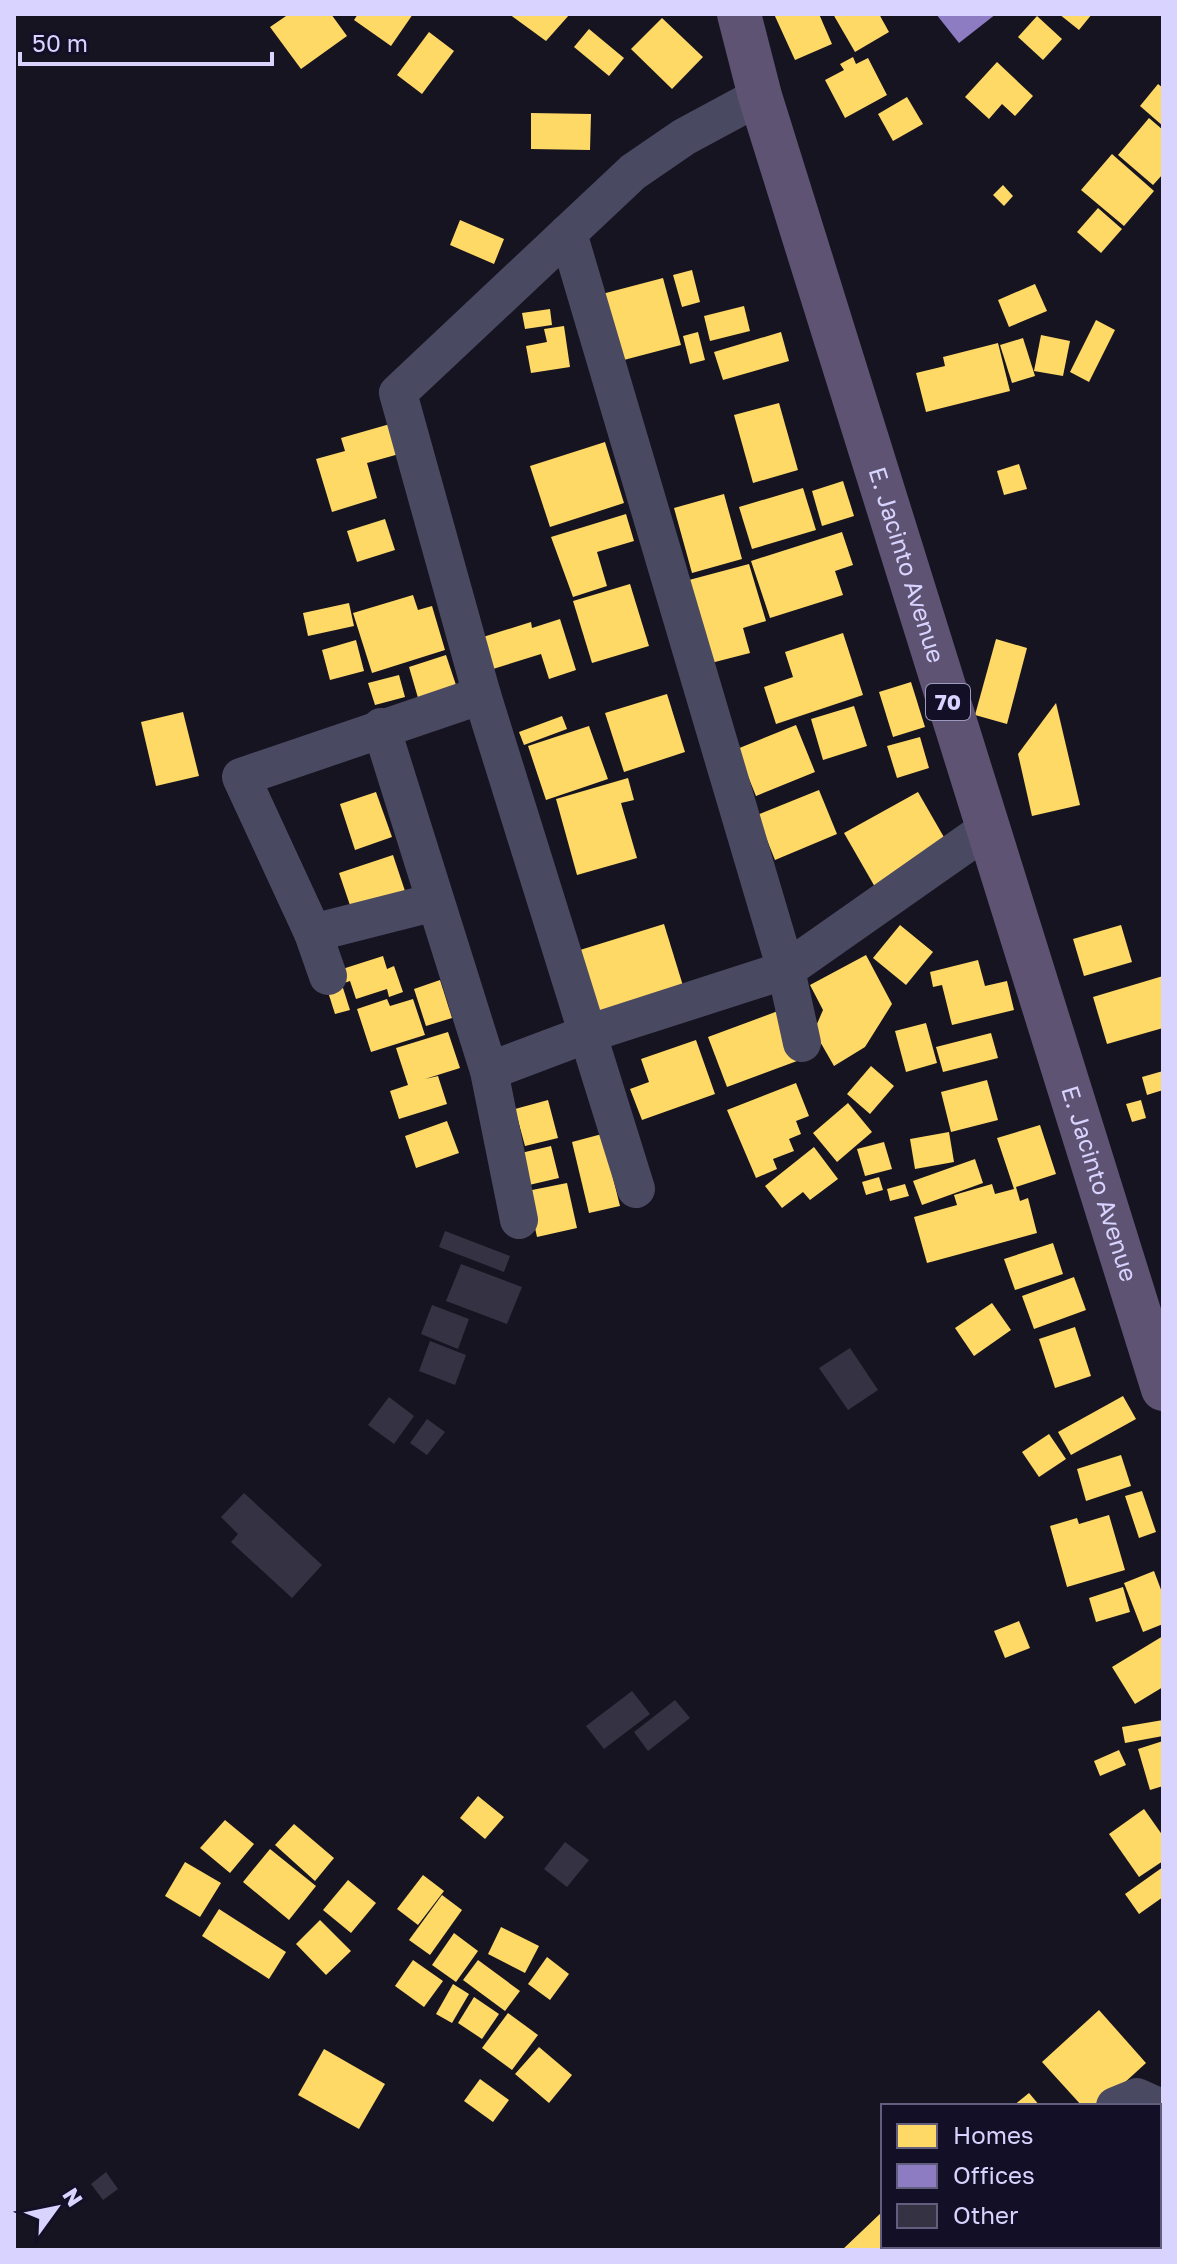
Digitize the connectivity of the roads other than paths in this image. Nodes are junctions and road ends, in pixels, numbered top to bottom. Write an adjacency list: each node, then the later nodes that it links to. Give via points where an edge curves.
1 (739, 14): 2 (main road, E. Jacinto Avenue / 70)
2 (760, 96): 3 (street, via 633,172); 6 (main road, E. Jacinto Avenue / 70)
3 (568, 233): 4 (street, via 398,393); 9 (street)
4 (482, 695): 5 (street); 11 (street)
5 (381, 727): 7 (street); 8 (street, via 241,777)
6 (987, 829): 9 (street); 16 (main road, E. Jacinto Avenue / 70)
7 (435, 902): 8 (street); 13 (street)
8 (313, 933): 10 (street)
9 (786, 970): 11 (street); 12 (street)
10 (328, 976)
11 (590, 1033): 13 (street); 14 (street)
12 (802, 1043)
13 (489, 1071): 15 (street)
14 (636, 1189)
15 (519, 1220)
16 (1163, 1389)
17 (1120, 2104): 18 (street, via 1137,2097)
18 (1153, 2104)

